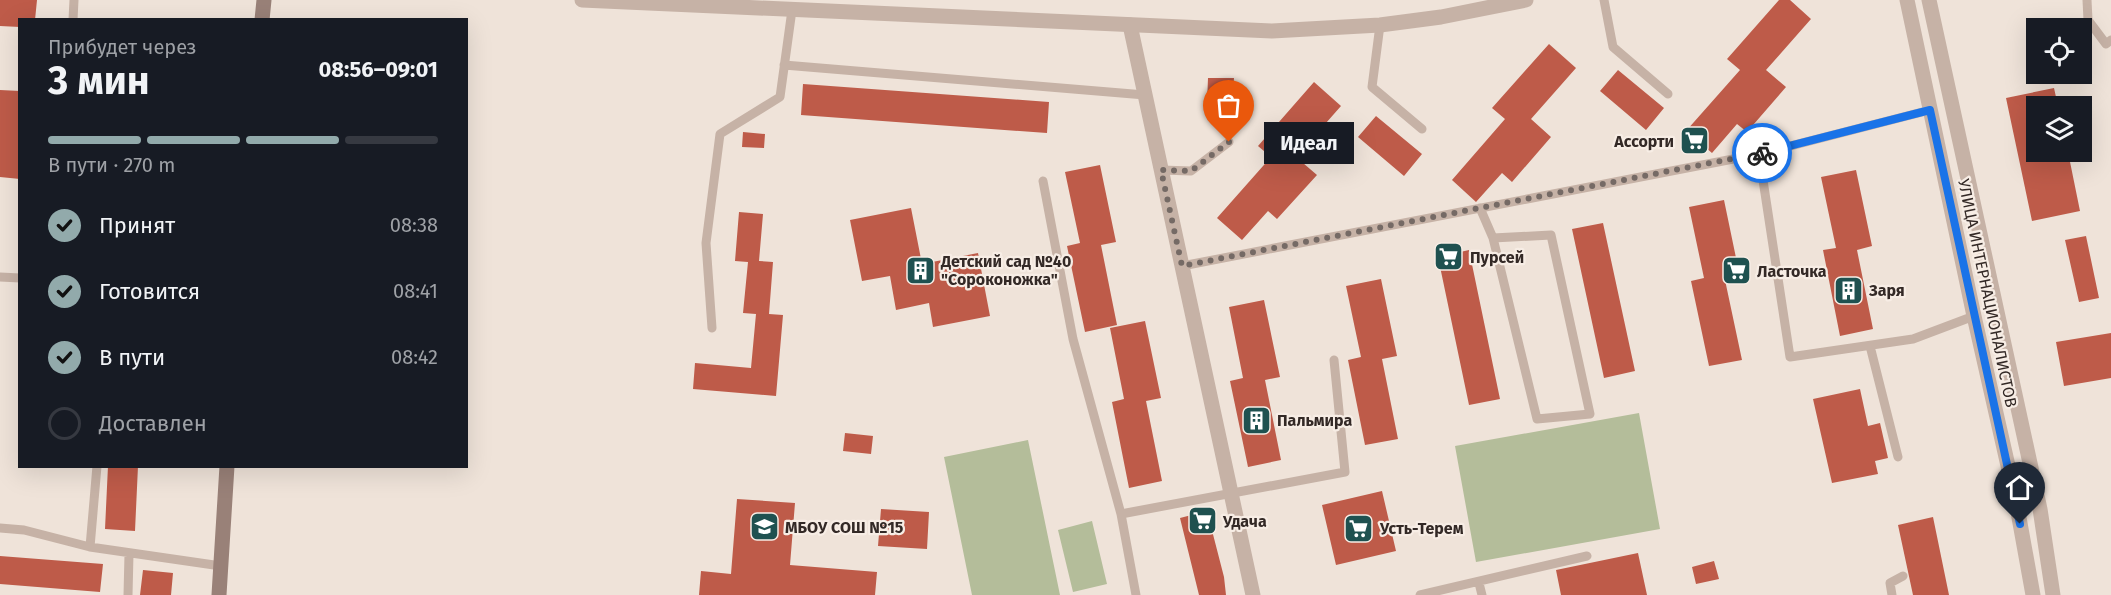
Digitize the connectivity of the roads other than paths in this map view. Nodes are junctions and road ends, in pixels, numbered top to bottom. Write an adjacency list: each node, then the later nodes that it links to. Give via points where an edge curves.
1 (74, 0): 10 (lane)
2 (264, 0): 11 (main road)
3 (582, 0): 9 (street)
4 (1526, 0): 13 (street)
5 (1604, 0): 16 (lane, via 1613,47)
6 (1907, 0): 18 (street, УЛИЦА ИНТЕРНАЦИОНАЛИСТОВ)
7 (1929, 0): 53 (street, УЛИЦА ИНТЕРНАЦИОНАЛИСТОВ, via 2040,509)
8 (2086, 0): 14 (lane, via 2088,20 2106,44)
9 (792, 10): 12 (street); 15 (lane)
10 (73, 18)
11 (262, 18)
12 (1130, 25): 13 (street, via 1272,31); 17 (street)
13 (1380, 25): 19 (lane, via 1372,87)
14 (2111, 40)
15 (784, 66): 17 (lane); 30 (lane, via 780,97 720,134 706,243)
16 (1668, 94)
17 (1145, 95): 22 (street)
18 (1930, 110): 21 (lane); 29 (street, УЛИЦА ИНТЕРНАЦИОНАЛИСТОВ)
19 (1422, 129)
20 (1229, 142): 22 (lane, via 1191,171)
21 (1759, 154): 24 (lane); 31 (lane, via 1791,357)
22 (1161, 170): 26 (street)
23 (1043, 180): 37 (lane, via 1073,339)
24 (1480, 208): 25 (lane); 26 (lane)
25 (1493, 238): 25 (lane, via 1551,235 1590,414 1537,419)
26 (1182, 266): 36 (street)
27 (0, 277): 28 (lane)
28 (18, 278)
29 (1974, 316): 31 (lane, via 1913,339); 52 (street, УЛИЦА ИНТЕРНАЦИОНАЛИСТОВ)
30 (712, 328)
31 (1870, 346): 33 (lane)
32 (1334, 360): 36 (lane, via 1345,472)
33 (1898, 457)
34 (97, 468): 39 (lane)
35 (227, 468): 42 (main road)
36 (1230, 493): 37 (lane); 48 (street)
37 (1121, 514): 47 (lane)
38 (0, 528): 39 (lane, via 24,530)
39 (90, 547): 40 (lane)
40 (129, 554): 42 (lane); 45 (lane)
41 (1587, 556): 44 (lane)
42 (221, 566): 46 (main road)
43 (1903, 576): 51 (lane, via 1890,583)
44 (1479, 583): 49 (lane); 50 (lane)
45 (128, 595)
46 (219, 595)
47 (1136, 595)
48 (1253, 595)
49 (1420, 595)
50 (1482, 595)
51 (1892, 595)
52 (2033, 595)
53 (2053, 595)

